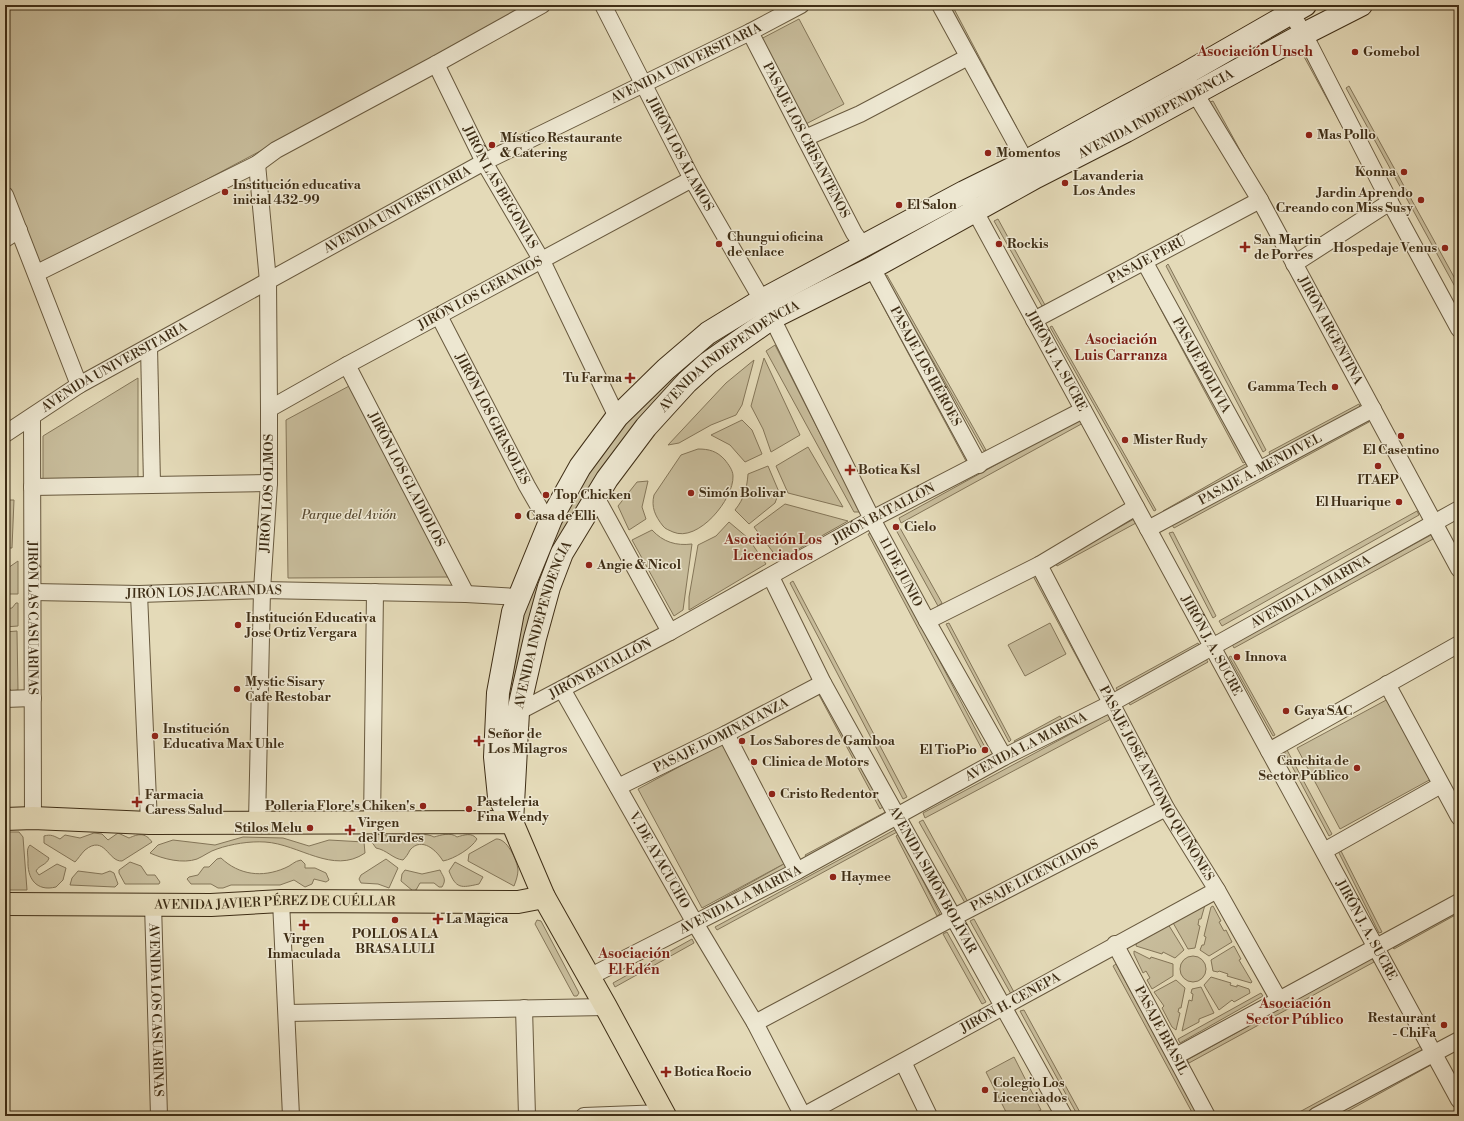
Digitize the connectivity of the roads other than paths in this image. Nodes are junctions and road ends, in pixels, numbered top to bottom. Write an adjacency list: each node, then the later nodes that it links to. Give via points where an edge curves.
1 (542, 5): 10 (street)
2 (603, 5): 12 (street, JIRÓN LOS ÁLAMOS)
3 (801, 5): 7 (street, AVENIDA UNIVERSITARIA)
4 (940, 5): 9 (street)
5 (1361, 5): 8 (street, AVENIDA INDEPENDENCIA)
6 (1298, 9): 8 (street); 11 (street, AVENIDA INDEPENDENCIA)
7 (750, 32): 12 (street, AVENIDA UNIVERSITARIA); 16 (street, PASAJE LOS CRISANTENOS)
8 (1304, 34): 13 (street, AVENIDA INDEPENDENCIA); 24 (street)
9 (968, 57): 16 (street, via 860,114); 19 (street)
10 (436, 64): 17 (street, JIRÓN LAS BEGONIAS); 18 (street, via 276,150)
11 (1185, 74): 13 (street, JIRÓN ARGENTINA); 14 (street, AVENIDA INDEPENDENCIA)
12 (642, 84): 17 (street, AVENIDA UNIVERSITARIA); 20 (street, JIRÓN LOS ÁLAMOS)
13 (1195, 94): 15 (street, AVENIDA INDEPENDENCIA); 23 (street, JIRÓN ARGENTINA)
14 (1115, 112): 15 (street); 19 (street, AVENIDA INDEPENDENCIA)
15 (1126, 131): 19 (street, AVENIDA INDEPENDENCIA)
16 (805, 138): 28 (street, PASAJE LOS CRISANTENOS, via 854,234)
17 (484, 162): 29 (street, JIRÓN LAS BEGONIAS); 34 (street, AVENIDA UNIVERSITARIA)
18 (257, 164): 33 (street); 34 (street, JIRÓN LOS OLMOS)
19 (1030, 169): 21 (street, AVENIDA INDEPENDENCIA); 25 (street, AVENIDA INDEPENDENCIA)
20 (692, 179): 29 (street, JIRÓN LOS GERANIOS); 35 (street, JIRÓN LOS ÁLAMOS)
21 (964, 192): 25 (street, JIRÓN J. A. SUCRE); 28 (street, AVENIDA INDEPENDENCIA)
22 (5, 195): 26 (street)
23 (1260, 200): 30 (street, PASAJE PERÚ); 31 (street, JIRÓN ARGENTINA)
24 (1390, 202): 31 (street); 38 (street)
25 (975, 212): 32 (street, AVENIDA INDEPENDENCIA); 37 (street, JIRÓN J. A. SUCRE)
26 (19, 230): 27 (street); 33 (street)
27 (5, 239)
28 (864, 247): 35 (street, AVENIDA INDEPENDENCIA)
29 (542, 260): 36 (street, JIRÓN LOS GERANIOS); 45 (street, JIRÓN LAS BEGONIAS)
30 (1144, 262): 37 (street, PASAJE PERÚ); 49 (street, PASAJE BOLIVIA)
31 (1294, 264): 43 (street, JIRÓN ARGENTINA)
32 (872, 268): 35 (street, AVENIDA INDEPENDENCIA); 48 (street, PASAJE LOS HÉROES)
33 (37, 273): 41 (street)
34 (268, 280): 39 (street, AVENIDA UNIVERSITARIA); 42 (street, JIRÓN LOS OLMOS)
35 (767, 309): 45 (street, AVENIDA INDEPENDENCIA, via 708,333 666,369); 53 (street, AVENIDA INDEPENDENCIA, via 687,382 646,428); 57 (street, 11 DE JUNIO)
36 (439, 316): 40 (street, JIRÓN LOS GERANIOS); 56 (street, JIRÓN LOS GIRASOLES, via 527,486 542,512)
37 (1034, 320): 44 (street, JIRÓN J. A. SUCRE)
38 (1458, 324)
39 (149, 347): 41 (street, AVENIDA UNIVERSITARIA); 51 (street)
40 (347, 365): 42 (street, JIRÓN LOS GERANIOS); 67 (street, JIRÓN LOS GLADIOLOS)
41 (79, 385): 46 (street, AVENIDA UNIVERSITARIA)
42 (269, 409): 50 (street, JIRÓN LOS OLMOS)
43 (1372, 409): 49 (street, PASAJE A. MENDIVEL); 58 (street, JIRÓN ARGENTINA)
44 (1083, 410): 48 (street, JIRÓN BATALLÓN); 54 (street, JIRÓN J. A. SUCRE)
45 (617, 417): 56 (street, AVENIDA INDEPENDENCIA, via 580,466)
46 (32, 418): 47 (street, AVENIDA UNIVERSITARIA); 52 (street, JIRÓN LAS CASUARINAS)
47 (5, 434)
48 (979, 465): 57 (street, JIRÓN BATALLÓN)
49 (1259, 470): 59 (street, PASAJE A. MENDIVEL)
50 (269, 483): 51 (street); 63 (street, JIRÓN LOS OLMOS)
51 (152, 484): 52 (street)
52 (32, 487): 64 (street, JIRÓN LAS CASUARINAS)
53 (596, 497): 70 (street); 79 (street, AVENIDA INDEPENDENCIA, via 562,553 549,587)
54 (1136, 508): 59 (street, JIRÓN J. A. SUCRE); 60 (street)
55 (1459, 509): 58 (street, AVENIDA LA MARINA)
56 (550, 519): 68 (street, AVENIDA INDEPENDENCIA)
57 (872, 519): 62 (street, JIRÓN BATALLÓN); 69 (street, 11 DE JUNIO)
58 (1434, 522): 61 (street, JIRÓN ARGENTINA); 72 (street, AVENIDA LA MARINA)
59 (1148, 529): 72 (street, JIRÓN J. A. SUCRE)
60 (1039, 565): 69 (street); 78 (street, PASAJE JOSÉ ANTONIO QUIÑONES)
61 (1459, 569)
62 (770, 577): 70 (street, JIRÓN BATALLÓN); 73 (street, AVENIDA SIMÓN BOLÍVAR)
63 (262, 590): 65 (street, JIRÓN LOS JACARANDAS); 66 (street, JIRÓN LOS JACARANDAS); 90 (street, JIRÓN LOS OLMOS)
64 (33, 592): 66 (street, JIRÓN LOS JACARANDAS); 76 (street, JIRÓN LAS CASUARINAS)
65 (375, 592): 67 (street, JIRÓN LOS JACARANDAS); 93 (street)
66 (139, 594): 92 (street)
67 (466, 594): 68 (street, JIRÓN LOS JACARANDAS)
68 (518, 598): 91 (street, AVENIDA INDEPENDENCIA, via 513,612 498,693 495,757 498,797)
69 (927, 621): 82 (street, 11 DE JUNIO)
70 (670, 632): 75 (street, JIRÓN BATALLÓN)
71 (1459, 644): 74 (street)
72 (1212, 647): 78 (street, AVENIDA LA MARINA); 81 (street, JIRÓN J. A. SUCRE)
73 (823, 683): 80 (street, PASAJE DOMINAYANZA); 86 (street, AVENIDA SIMÓN BOLÍVAR)
74 (1387, 684): 81 (street); 83 (street)
75 (562, 689): 79 (street, JIRÓN BATALLÓN); 84 (street, V. DE AYACUCHO)
76 (33, 698): 77 (street); 87 (street, JIRÓN LAS CASUARINAS)
77 (5, 699)
78 (1110, 704): 82 (street, AVENIDA LA MARINA); 85 (street, PASAJE JOSÉ ANTONIO QUIÑONES)
79 (518, 712): 91 (street, AVENIDA INDEPENDENCIA)
80 (726, 734): 84 (street, PASAJE DOMINAYANZA); 95 (street)
81 (1269, 751): 94 (street, JIRÓN J. A. SUCRE)
82 (1004, 757): 86 (street, AVENIDA LA MARINA)
83 (1441, 785): 88 (street); 94 (street)
84 (618, 787): 103 (street, V. DE AYACUCHO)
85 (1166, 808): 96 (street, PASAJE JOSÉ ANTONIO QUIÑONES); 102 (street, PASAJE LICENCIADOS)
86 (898, 816): 95 (street, AVENIDA LA MARINA); 102 (street, AVENIDA SIMÓN BOLÍVAR)
87 (33, 818): 89 (highway); 92 (highway)
88 (1459, 818)
89 (5, 819)
90 (257, 822): 92 (highway); 93 (highway)
91 (512, 822): 93 (highway); 97 (highway)
92 (150, 823)
93 (372, 823)
94 (1324, 851): 105 (street, JIRÓN J. A. SUCRE)
95 (798, 871): 103 (street, AVENIDA LA MARINA)
96 (1217, 890): 104 (street, JIRÓN H. CENEPA); 107 (street, PASAJE JOSÉ ANTONIO QUIÑONES)
97 (544, 897): 98 (highway, AVENIDA JAVIER PÉREZ DE CUÉLLAR, via 518,902); 106 (highway)
98 (281, 901): 101 (highway, AVENIDA JAVIER PÉREZ DE CUÉLLAR, via 211,905); 111 (street)
99 (1459, 902): 105 (street)
100 (5, 904): 101 (highway, AVENIDA JAVIER PÉREZ DE CUÉLLAR)
101 (153, 904): 119 (street, AVENIDA LOS CASUARINAS)
102 (954, 917): 109 (street, AVENIDA SIMÓN BOLÍVAR); 112 (street, PASAJE LICENCIADOS)
103 (695, 923): 106 (street, AVENIDA LA MARINA); 112 (street, V. DE AYACUCHO)
104 (1115, 944): 109 (street, JIRÓN H. CENEPA); 115 (street, PASAJE BRASIL)
105 (1376, 947): 107 (street); 114 (street, JIRÓN J. A. SUCRE)
106 (589, 977): 108 (highway)
107 (1278, 1000): 115 (street)
108 (606, 1007): 110 (street); 118 (highway)
109 (1003, 1007): 116 (street, JIRÓN H. CENEPA); 125 (street, AVENIDA SIMÓN BOLÍVAR)
110 (524, 1008): 111 (street); 121 (street)
111 (287, 1013): 120 (street)
112 (755, 1023): 123 (street, V. DE AYACUCHO)
113 (1459, 1040): 114 (street)
114 (1434, 1053): 117 (street, JIRÓN J. A. SUCRE); 127 (street)
115 (1176, 1056): 126 (street, PASAJE BRASIL)
116 (903, 1062): 123 (street, JIRÓN H. CENEPA); 124 (street)
117 (1459, 1100)
118 (664, 1114): 122 (street)
119 (159, 1116)
120 (291, 1116)
121 (527, 1116)
122 (584, 1116)
123 (803, 1116)
124 (929, 1116)
125 (1064, 1116)
126 (1207, 1116)
127 (1316, 1116)

